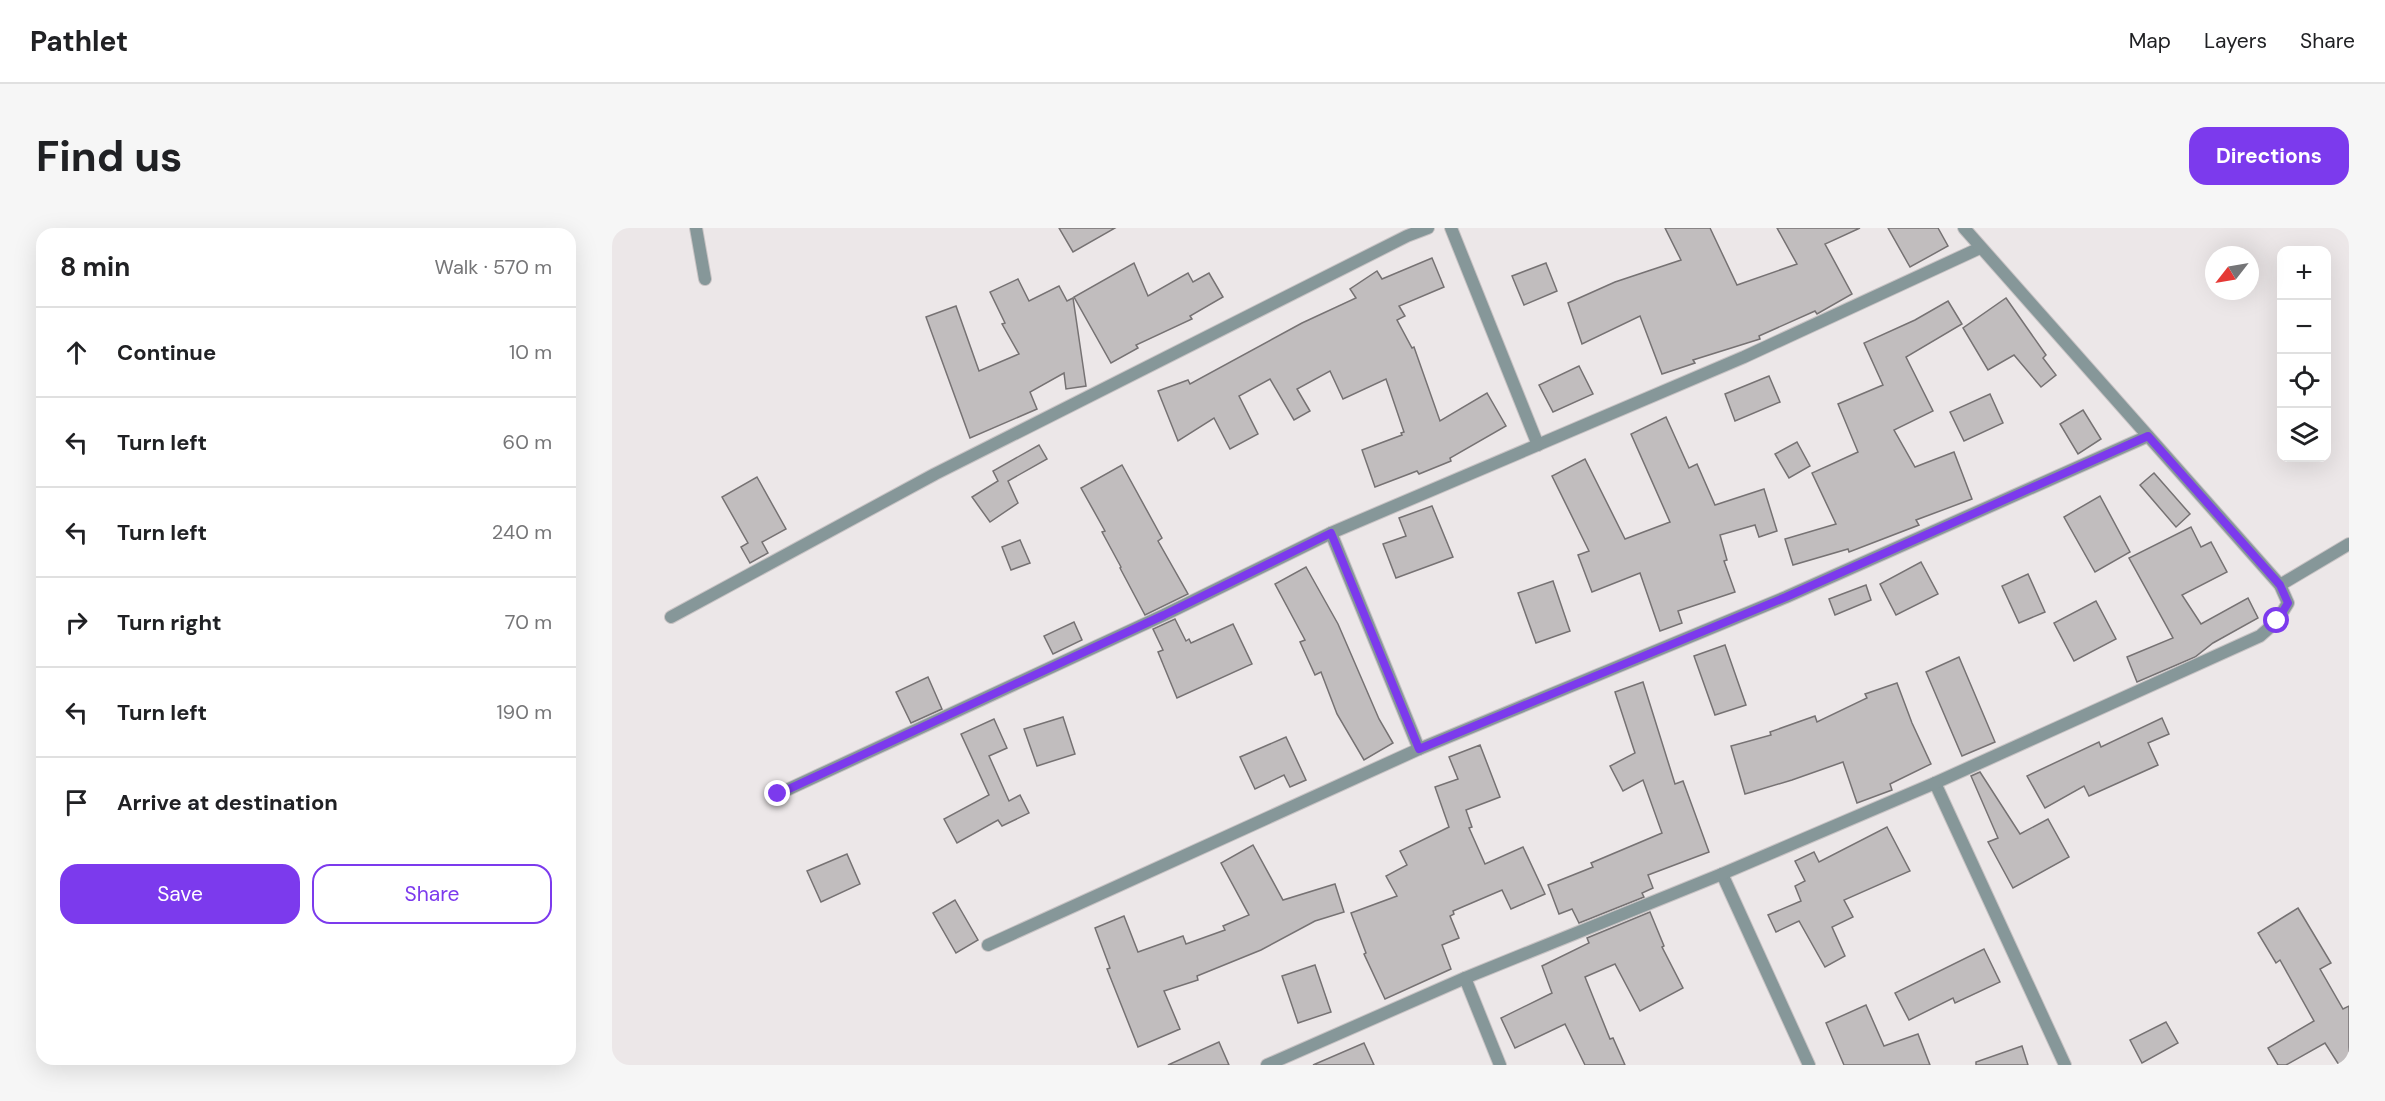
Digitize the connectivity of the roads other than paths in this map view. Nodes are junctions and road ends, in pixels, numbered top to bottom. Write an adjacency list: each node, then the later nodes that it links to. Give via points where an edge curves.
1 (696, 228): 6 (street)
2 (1428, 228): 12 (street, via 935,474)
3 (1451, 228): 8 (street)
4 (1965, 228): 5 (street)
5 (1980, 248): 7 (street); 8 (street, via 1744,357)
6 (705, 279)
7 (2148, 436): 11 (street); 13 (street, via 1786,597)
8 (1538, 445): 9 (street)
9 (1331, 533): 13 (street); 15 (street)
10 (2349, 544): 11 (street)
11 (2280, 585): 14 (street, via 2288,603 2277,621 2260,636)
12 (672, 617)
13 (1419, 749): 17 (street)
14 (1935, 783): 16 (street); 22 (street)
15 (778, 794)
16 (1722, 874): 18 (street); 21 (street)
17 (988, 945)
18 (1465, 978): 19 (street); 20 (street)
19 (1268, 1065)
20 (1500, 1065)
21 (1809, 1065)
22 (2065, 1065)

